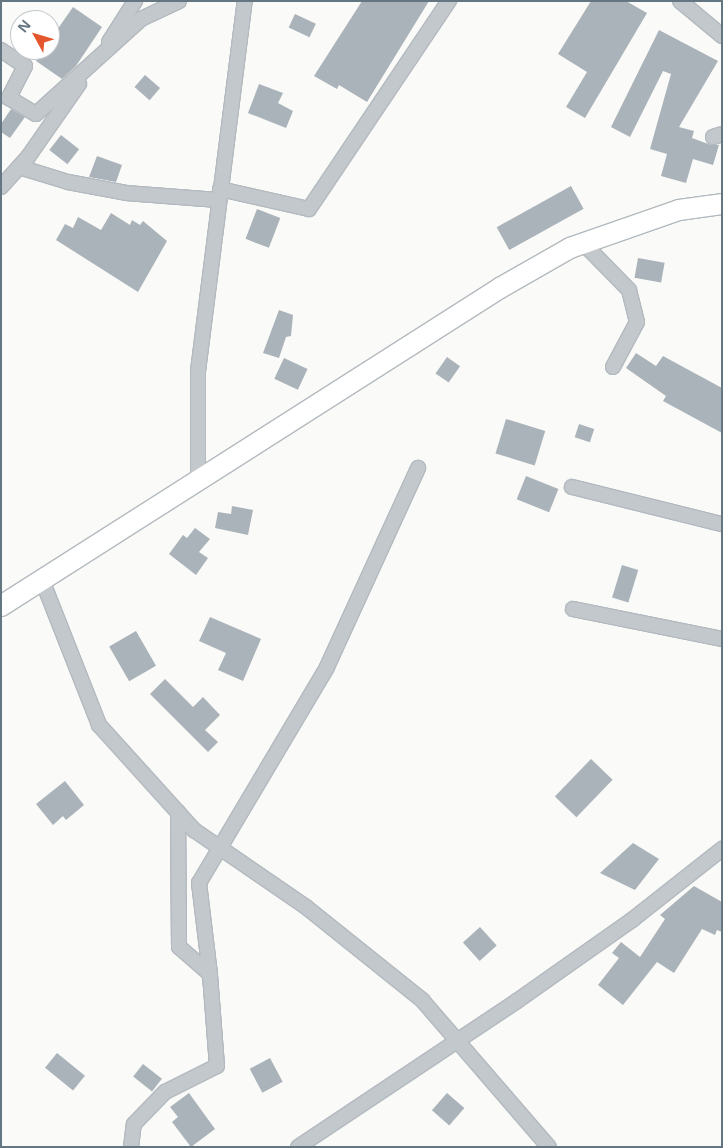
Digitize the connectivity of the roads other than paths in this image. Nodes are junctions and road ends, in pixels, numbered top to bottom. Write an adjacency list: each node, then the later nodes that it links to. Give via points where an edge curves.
1 (135, 1): 8 (street)
2 (180, 1): 8 (street, via 141,19)
3 (245, 1): 11 (street)
4 (448, 1): 11 (street, via 309,209)
5 (680, 1): 6 (street)
6 (722, 36)
7 (1, 50): 8 (street, via 25,66 9,98 36,114)
8 (92, 66): 9 (street)
9 (19, 167): 10 (street); 11 (street, via 68,182 126,193)
10 (2, 186)
11 (219, 194): 16 (street, via 215,252 198,371)
12 (722, 204): 13 (street, via 679,210)
13 (583, 243): 14 (street, via 629,290 638,322); 16 (street, via 500,288)
14 (613, 367)
15 (418, 468): 24 (street, via 327,667)
16 (198, 481): 19 (street)
17 (572, 487): 18 (street)
18 (722, 524)
19 (42, 580): 20 (street); 23 (street, via 99,725)
20 (1, 606)
21 (573, 609): 22 (street)
22 (722, 640)
23 (178, 812): 24 (street, via 194,830); 26 (street, via 179,946)
24 (220, 848): 26 (street, via 199,883); 27 (street, via 306,907 422,1000)
25 (722, 849): 27 (street, via 632,920 518,1001)
26 (210, 974): 28 (street, via 217,1066 164,1092 134,1124)
27 (456, 1039): 29 (street); 30 (street)
28 (131, 1147)
29 (298, 1147)
30 (549, 1147)

